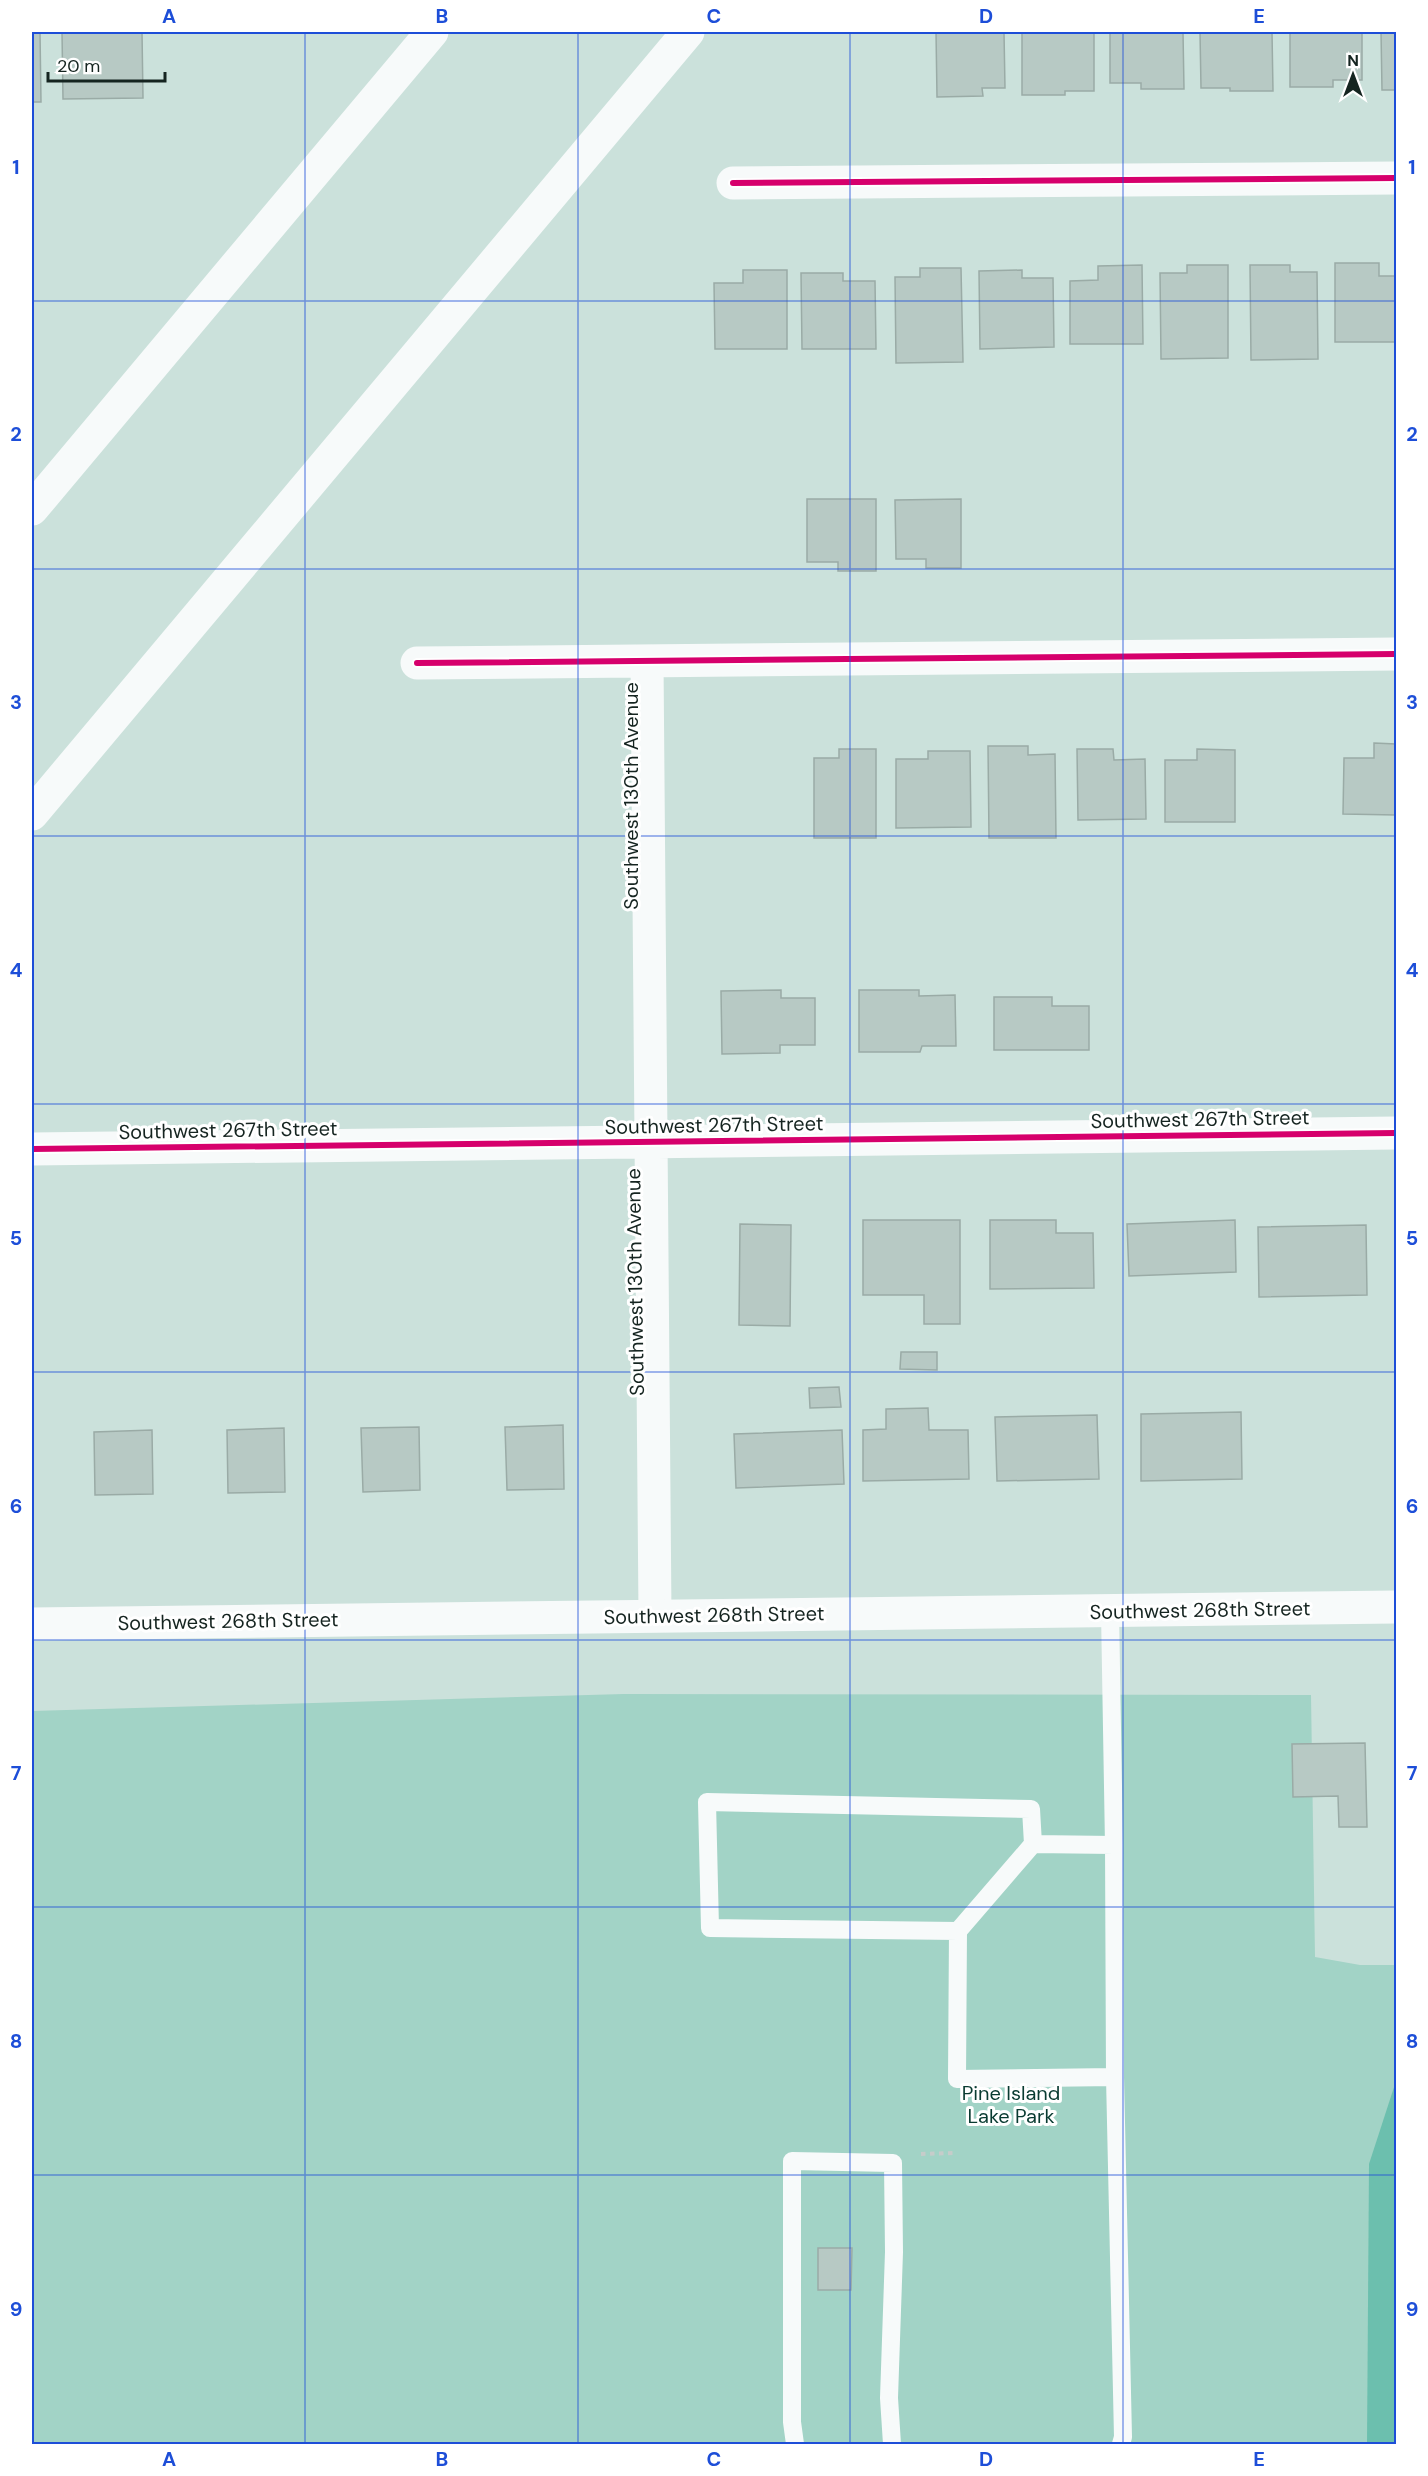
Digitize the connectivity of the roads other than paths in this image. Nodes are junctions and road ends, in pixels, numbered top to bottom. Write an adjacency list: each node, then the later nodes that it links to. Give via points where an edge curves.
1 (432, 32): 5 (main road)
2 (688, 32): 9 (main road)
3 (1396, 178): 4 (main road)
4 (733, 183)
5 (32, 509)
6 (1396, 654): 7 (main road)
7 (646, 661): 8 (main road); 11 (main road, Southwest 130th Avenue)
8 (417, 663)
9 (32, 814)
10 (1396, 1133): 11 (main road, Southwest 267th Street)
11 (650, 1142): 12 (main road, Southwest 267th Street); 15 (main road, Southwest 130th Avenue)
12 (32, 1149)
13 (1396, 1607): 14 (main road, Southwest 268th Street)
14 (1110, 1611): 15 (main road, Southwest 268th Street); 18 (lane)
15 (655, 1615): 16 (main road, Southwest 268th Street)
16 (32, 1624)
17 (1033, 1844): 18 (lane); 19 (lane); 19 (lane, via 1031,1809 707,1802 710,1928)
18 (1114, 1845): 20 (lane)
19 (958, 1931): 20 (lane, via 957,2079)
20 (1115, 2077): 23 (lane)
21 (795, 2445): 22 (lane, via 792,2161 893,2163 889,2398)
22 (892, 2445)
23 (1121, 2445)

